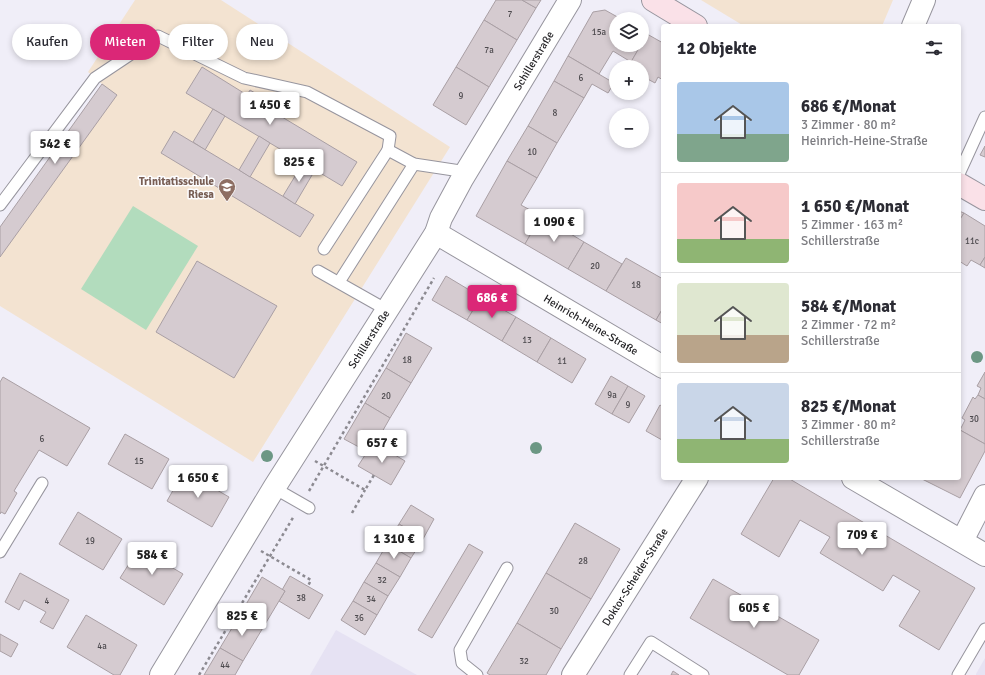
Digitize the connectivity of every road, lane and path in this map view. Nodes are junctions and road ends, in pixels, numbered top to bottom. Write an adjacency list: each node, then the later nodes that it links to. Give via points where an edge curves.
1 (570, 0): 10 (street, Schillerstraße)
2 (653, 0): 4 (main road)
3 (924, 0): 5 (street)
4 (693, 24)
5 (914, 24)
6 (985, 117): 9 (lane)
7 (388, 150): 8 (lane); 13 (lane, via 390,136 307,92 244,78 158,36 95,78); 15 (lane)
8 (414, 164): 10 (lane); 18 (lane)
9 (961, 170)
10 (467, 172): 14 (street, Schillerstraße, via 441,218)
11 (961, 185): 12 (main road)
12 (985, 199)
13 (0, 205)
14 (436, 233): 19 (street, Schillerstraße); 20 (street, Heinrich-Heine-Straße)
15 (324, 249)
16 (318, 271): 18 (lane)
17 (435, 277): 22 (path)
18 (339, 282): 19 (lane)
19 (387, 310): 21 (street, Schillerstraße)
20 (661, 366)
21 (298, 451): 22 (path); 27 (street, Schillerstraße)
22 (324, 466): 28 (path); 30 (path)
23 (374, 475): 28 (path)
24 (696, 480): 43 (street, Doktor-Scheider-Straße)
25 (856, 480): 33 (street)
26 (42, 482): 34 (lane)
27 (274, 488): 30 (lane); 32 (street, Schillerstraße)
28 (365, 490): 31 (path)
29 (985, 496): 33 (street)
30 (305, 506): 36 (path)
31 (352, 513)
32 (243, 540): 36 (path); 40 (street, Schillerstraße)
33 (962, 541): 35 (street)
34 (0, 552)
35 (985, 555)
36 (270, 556): 38 (path, via 311,580); 41 (path)
37 (507, 568): 42 (lane, via 460,650 462,663)
38 (308, 586)
39 (985, 628): 46 (lane)
40 (161, 675)
41 (199, 675)
42 (477, 675)
43 (573, 675)
44 (630, 675): 45 (lane, via 650,642)
45 (703, 675)
46 (958, 675)

